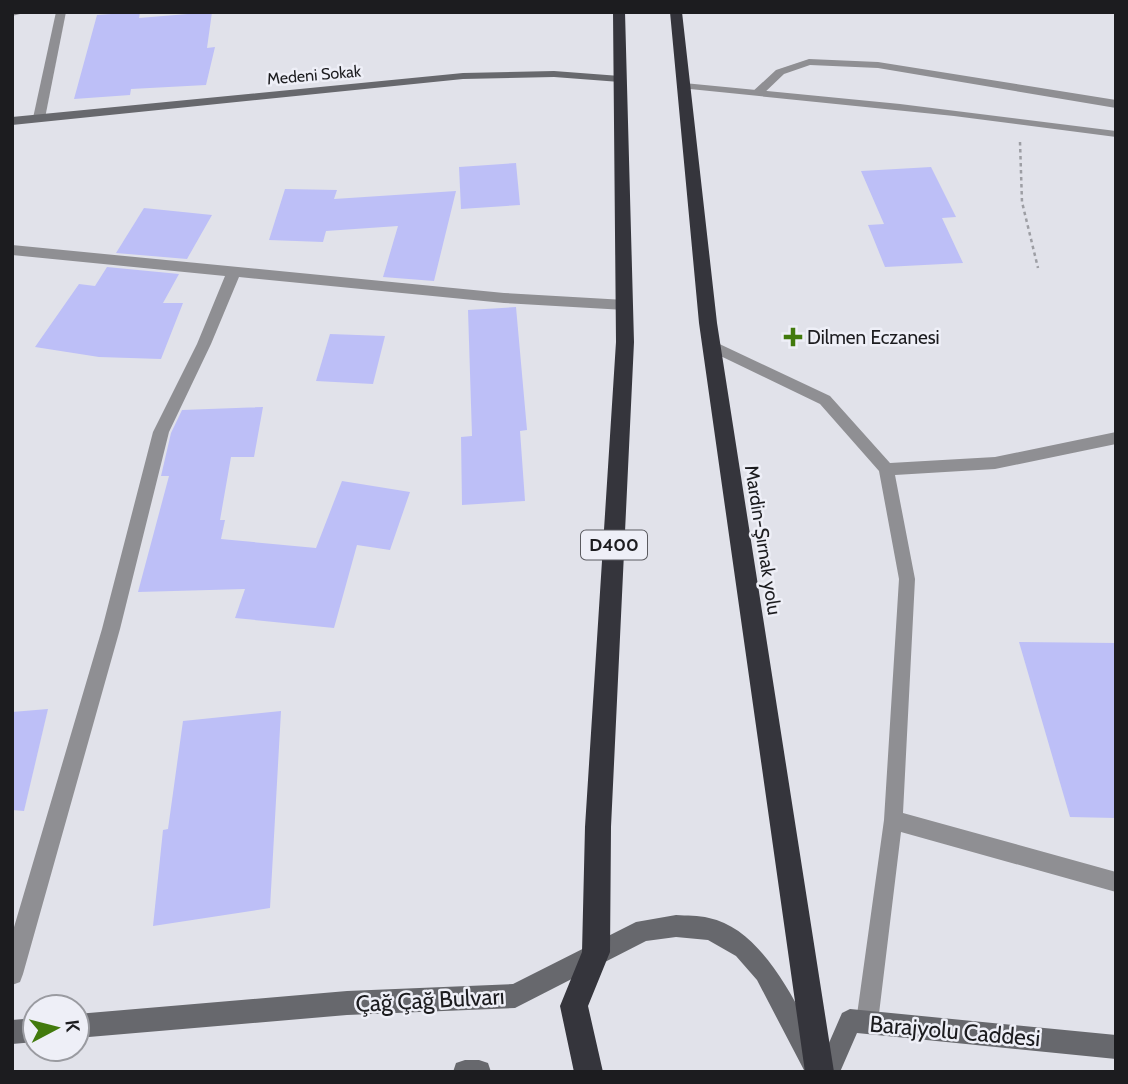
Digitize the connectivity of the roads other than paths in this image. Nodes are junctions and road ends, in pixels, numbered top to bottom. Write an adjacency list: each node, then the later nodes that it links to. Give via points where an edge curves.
1 (23, 12): 5 (street)
2 (61, 12): 10 (street)
3 (619, 12): 6 (highway, D400)
4 (676, 12): 7 (highway, Mardin-Şırnak yolu)
5 (12, 13)
6 (620, 79): 10 (street, Medeni Sokak, via 554,74 463,76); 15 (highway, D400)
7 (684, 86): 8 (lane); 16 (highway, Mardin-Şırnak yolu)
8 (757, 93): 9 (street, via 780,72 809,62 878,65); 12 (lane)
9 (1116, 104)
10 (39, 118): 11 (street, Medeni Sokak)
11 (12, 121)
12 (1116, 134)
13 (12, 250): 14 (street)
14 (234, 272): 15 (street); 22 (street, via 161,432 111,629)
15 (625, 305): 21 (highway, D400, via 598,827)
16 (711, 345): 18 (lane, via 825,400); 29 (highway, Mardin-Şırnak yolu)
17 (1116, 438): 18 (lane, via 995,463)
18 (886, 469): 19 (lane, via 907,579)
19 (892, 820): 20 (lane); 23 (lane)
20 (1116, 882)
21 (596, 952): 24 (street, Çağ Çağ Bulvarı, via 515,996 347,1003); 28 (highway, D400, via 574,1006); 29 (street, Çağ Çağ Bulvarı, via 644,930 676,926 710,929 744,948 765,972)
22 (12, 974)
23 (867, 1022): 25 (street, Barajyolu Caddesi); 30 (street, Barajyolu Caddesi, via 850,1021)
24 (91, 1025)
25 (1116, 1046)
26 (465, 1072): 27 (street)
27 (479, 1072)
28 (589, 1072)
29 (818, 1072)
30 (828, 1072)

